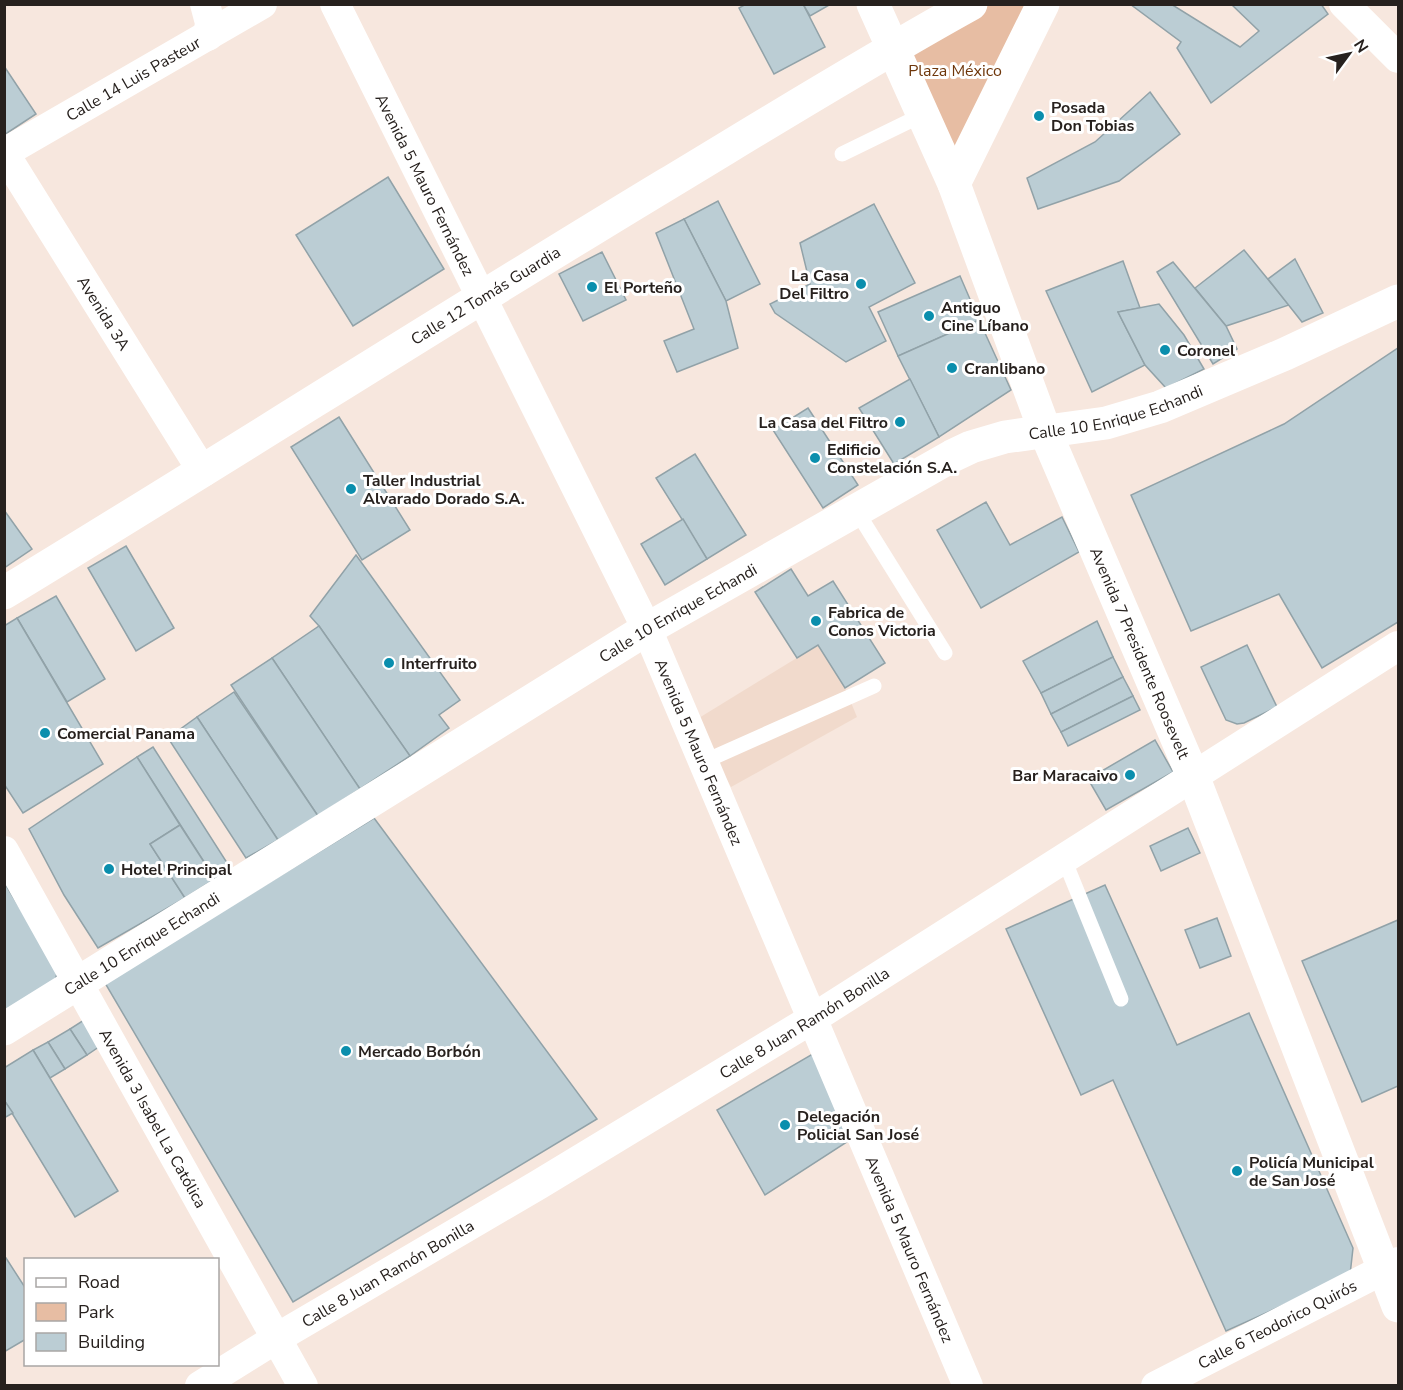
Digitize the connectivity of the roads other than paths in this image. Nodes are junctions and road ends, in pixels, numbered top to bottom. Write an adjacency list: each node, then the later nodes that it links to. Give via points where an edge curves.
1 (205, 4): 8 (street, via 210,23)
2 (262, 4): 8 (street, Calle 14 Luis Pasteur)
3 (335, 4): 15 (street, Avenida 5 Mauro Fernández)
4 (873, 4): 9 (street, Avenida 7 Presidente Roosevelt)
5 (971, 4): 9 (street, Calle 12 Tomás Guardia)
6 (1043, 4): 14 (street)
7 (1344, 4): 10 (street)
8 (208, 36): 12 (street, Calle 14 Luis Pasteur)
9 (892, 48): 11 (street, Avenida 7 Presidente Roosevelt); 15 (street, Calle 12 Tomás Guardia)
10 (1398, 58)
11 (922, 115): 13 (lane); 14 (street, Avenida 7 Presidente Roosevelt)
12 (4, 153): 18 (street, Avenida 3A)
13 (842, 154)
14 (954, 184): 17 (street, Avenida 7 Presidente Roosevelt)
15 (480, 297): 18 (street, Calle 12 Tomás Guardia); 21 (street, Avenida 5 Mauro Fernández)
16 (1398, 302): 17 (street, Calle 10 Enrique Echandi, via 1160,406 1106,423)
17 (1045, 431): 19 (street, Calle 10 Enrique Echandi, via 971,447); 26 (street, Avenida 7 Presidente Roosevelt)
18 (203, 472): 20 (street, Calle 12 Tomás Guardia)
19 (856, 510): 21 (street, Calle 10 Enrique Echandi); 23 (lane)
20 (4, 594)
21 (647, 629): 25 (street, Avenida 5 Mauro Fernández); 29 (street, Calle 10 Enrique Echandi)
22 (1398, 646): 26 (street, Calle 8 Juan Ramón Bonilla)
23 (945, 653)
24 (874, 686): 25 (lane)
25 (703, 762): 31 (street, Avenida 5 Mauro Fernández)
26 (1193, 776): 28 (street, Calle 8 Juan Ramón Bonilla); 33 (street, Avenida 7 Presidente Roosevelt)
27 (4, 851): 29 (street, Avenida 3 Isabel La Católica)
28 (1064, 859): 30 (lane); 31 (street, Calle 8 Juan Ramón Bonilla)
29 (79, 984): 32 (street, Calle 10 Enrique Echandi); 35 (street, Avenida 3 Isabel La Católica)
30 (1121, 999)
31 (812, 1019): 35 (street, Calle 8 Juan Ramón Bonilla); 38 (street, Avenida 5 Mauro Fernández)
32 (4, 1029)
33 (1391, 1265): 34 (street, Avenida 7 Presidente Roosevelt); 39 (street, Calle 6 Teodorico Quirós)
34 (1398, 1306)
35 (277, 1338): 36 (street, Calle 8 Juan Ramón Bonilla); 37 (street, Avenida 3 Isabel La Católica)
36 (200, 1386)
37 (303, 1386)
38 (968, 1386)
39 (1156, 1386)

